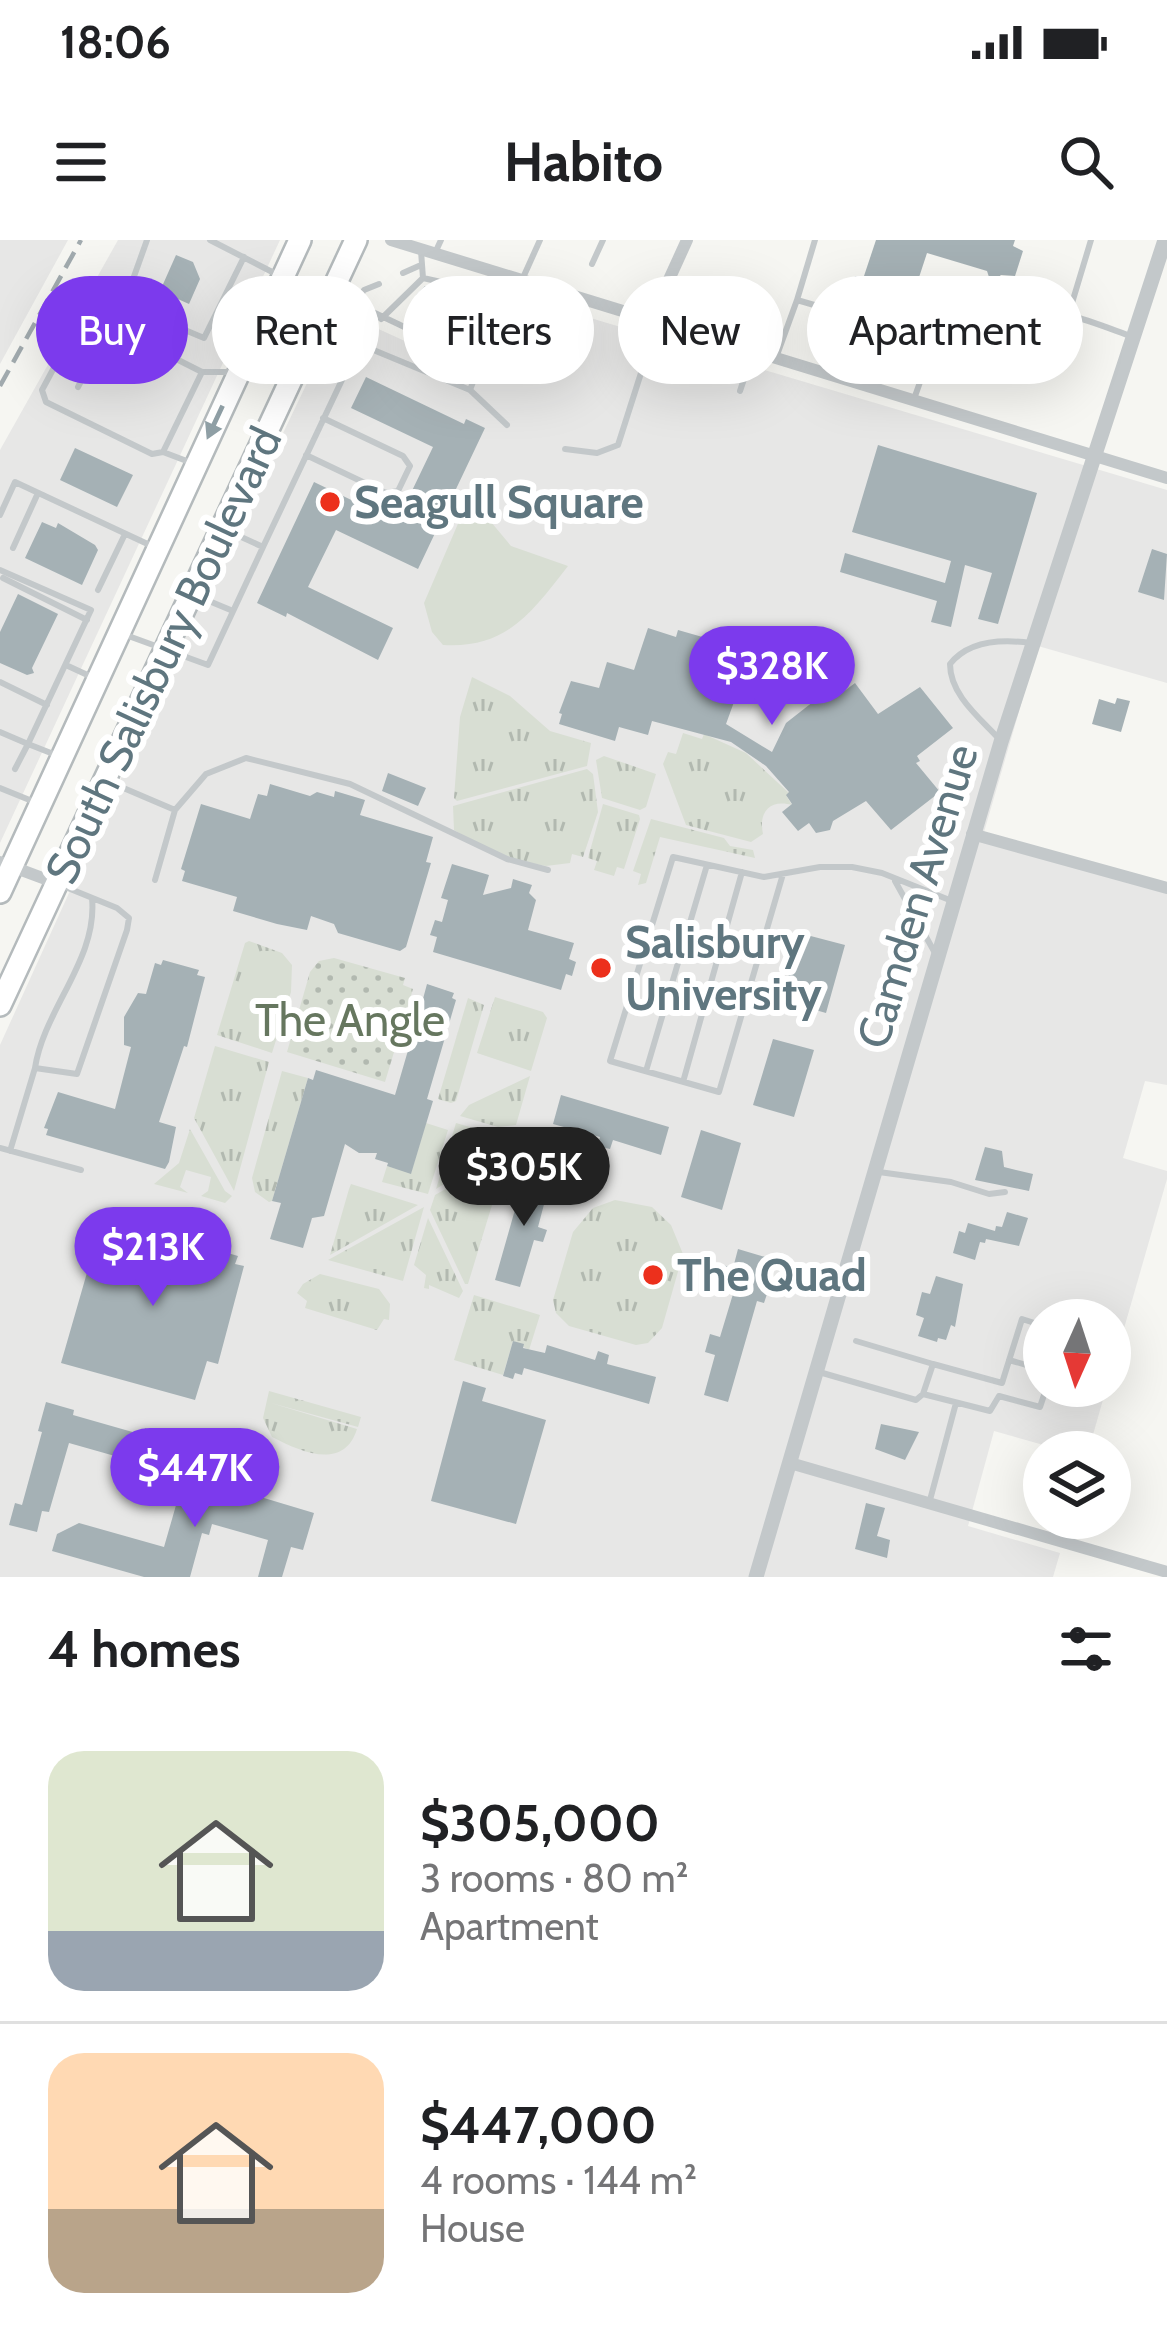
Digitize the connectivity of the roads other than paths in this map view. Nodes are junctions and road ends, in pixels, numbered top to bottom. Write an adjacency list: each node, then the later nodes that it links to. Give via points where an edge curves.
1 (147, 240): 14 (lane, via 131,282 135,305 205,338)
2 (210, 240): 14 (lane)
3 (300, 240): 21 (main road, South Salisbury Boulevard)
4 (356, 240): 22 (main road, South Salisbury Boulevard)
5 (391, 240): 13 (street)
6 (540, 240): 27 (lane)
7 (603, 240): 16 (lane)
8 (687, 240): 28 (street)
9 (815, 240): 31 (lane)
10 (1091, 240): 29 (lane)
11 (1166, 240): 37 (street, Camden Avenue)
12 (438, 247): 13 (street); 15 (street)
13 (421, 249): 17 (lane)
14 (244, 257): 20 (lane)
15 (467, 263): 18 (street); 24 (lane)
16 (592, 264)
17 (422, 265): 19 (lane); 23 (lane)
18 (493, 271): 25 (lane); 26 (street)
19 (403, 274)
20 (279, 276)
21 (284, 276)
22 (340, 276)
23 (423, 276)
24 (462, 276)
25 (492, 276)
26 (510, 276)
27 (518, 276)
28 (672, 276)
29 (1080, 276)
30 (403, 297): 33 (lane)
31 (797, 300): 32 (lane); 36 (lane)
32 (807, 303)
33 (380, 319): 35 (lane)
34 (1083, 319): 37 (lane)
35 (403, 329)
36 (783, 337)
37 (1133, 337): 61 (street, Camden Avenue)
38 (379, 352): 53 (lane)
39 (783, 360): 55 (street)
40 (188, 365): 41 (lane)
41 (202, 372): 42 (lane); 59 (lane)
42 (212, 372)
43 (45, 384): 59 (lane, via 46,402 152,454)
44 (80, 384): 52 (lane)
45 (233, 384): 62 (main road, South Salisbury Boulevard, one-way to 62)
46 (289, 384): 66 (main road, South Salisbury Boulevard)
47 (340, 384): 56 (lane)
48 (472, 384): 53 (lane)
49 (636, 384): 58 (lane, via 618,445 597,453)
50 (742, 384): 54 (lane)
51 (919, 384): 55 (lane)
52 (78, 387)
53 (470, 390): 57 (lane)
54 (740, 391)
55 (914, 399): 61 (street)
56 (323, 418): 60 (lane); 60 (lane, via 403,456 410,466 404,483 386,493)
57 (507, 424)
58 (565, 448)
59 (163, 452): 62 (lane)
60 (306, 454): 68 (lane)
61 (1093, 456): 63 (street); 76 (street, Camden Avenue)
62 (196, 464): 70 (main road, South Salisbury Boulevard)
63 (1167, 478)
64 (38, 493): 65 (lane, via 16,482); 67 (lane); 69 (lane)
65 (0, 514)
66 (222, 529): 68 (lane); 73 (main road, South Salisbury Boulevard)
67 (124, 534): 70 (lane); 72 (lane)
68 (263, 547): 74 (lane)
69 (14, 548)
70 (158, 549): 75 (main road, South Salisbury Boulevard)
71 (2, 576): 78 (lane, via 91,610)
72 (98, 590)
73 (192, 593): 74 (lane); 77 (main road, South Salisbury Boulevard)
74 (232, 611): 77 (lane, via 208,664)
75 (119, 632): 77 (lane); 79 (main road, South Salisbury Boulevard)
76 (1031, 644): 83 (street, Camden Avenue); 83 (lane, via 980,645 950,664 952,683)
77 (165, 649): 87 (main road, South Salisbury Boulevard)
78 (66, 665): 79 (lane); 81 (lane)
79 (98, 680): 85 (main road, South Salisbury Boulevard)
80 (0, 682): 81 (lane)
81 (47, 705): 84 (lane)
82 (0, 732): 84 (lane)
83 (1000, 742): 91 (street, Camden Avenue)
84 (28, 744): 85 (lane); 86 (lane)
85 (62, 758): 89 (main road, South Salisbury Boulevard)
86 (15, 769)
87 (103, 780): 90 (lane); 99 (main road, South Salisbury Boulevard)
88 (0, 788): 89 (lane)
89 (40, 805): 92 (main road, South Salisbury Boulevard)
90 (175, 810): 94 (lane, via 206,774 246,758 350,784 507,859); 98 (lane)
91 (972, 834): 100 (street); 103 (street, Camden Avenue)
92 (7, 863): 99 (street); 101 (main road, South Salisbury Boulevard)
93 (707, 865): 95 (lane); 107 (lane); 107 (lane, via 673,857 610,1061)
94 (548, 870)
95 (742, 872): 96 (lane); 108 (lane)
96 (783, 874): 97 (lane, via 852,867); 108 (lane, via 719,1092)
97 (893, 878): 103 (lane); 104 (lane)
98 (154, 880)
99 (56, 883): 102 (lane); 105 (main road, South Salisbury Boulevard)
100 (1167, 888)
101 (0, 892)
102 (92, 898): 106 (lane, via 94,922); 106 (lane, via 129,918 101,1008 76,1074)
103 (952, 902): 104 (street, Camden Avenue)
104 (936, 955): 112 (street, Camden Avenue)
105 (0, 1005)
106 (34, 1068): 110 (lane)
107 (646, 1071): 108 (lane)
108 (683, 1082)
109 (0, 1148): 110 (lane)
110 (10, 1151): 111 (lane)
111 (82, 1170)
112 (874, 1171): 113 (lane); 119 (street, Camden Avenue)
113 (1005, 1192)
114 (1023, 1319): 116 (lane)
115 (856, 1341): 117 (lane)
116 (1009, 1360): 118 (lane); 120 (lane)
117 (933, 1364): 120 (lane); 121 (lane)
118 (1023, 1364)
119 (817, 1371): 121 (lane, via 916,1400); 125 (street, Camden Avenue)
120 (1002, 1383): 122 (lane)
121 (923, 1394): 123 (lane)
122 (999, 1396): 123 (lane, via 989,1411); 124 (lane)
123 (956, 1403): 126 (lane)
124 (1023, 1403)
125 (790, 1463): 126 (street); 128 (street, Camden Avenue)
126 (929, 1504): 127 (street)
127 (1167, 1572)
128 (756, 1577)

